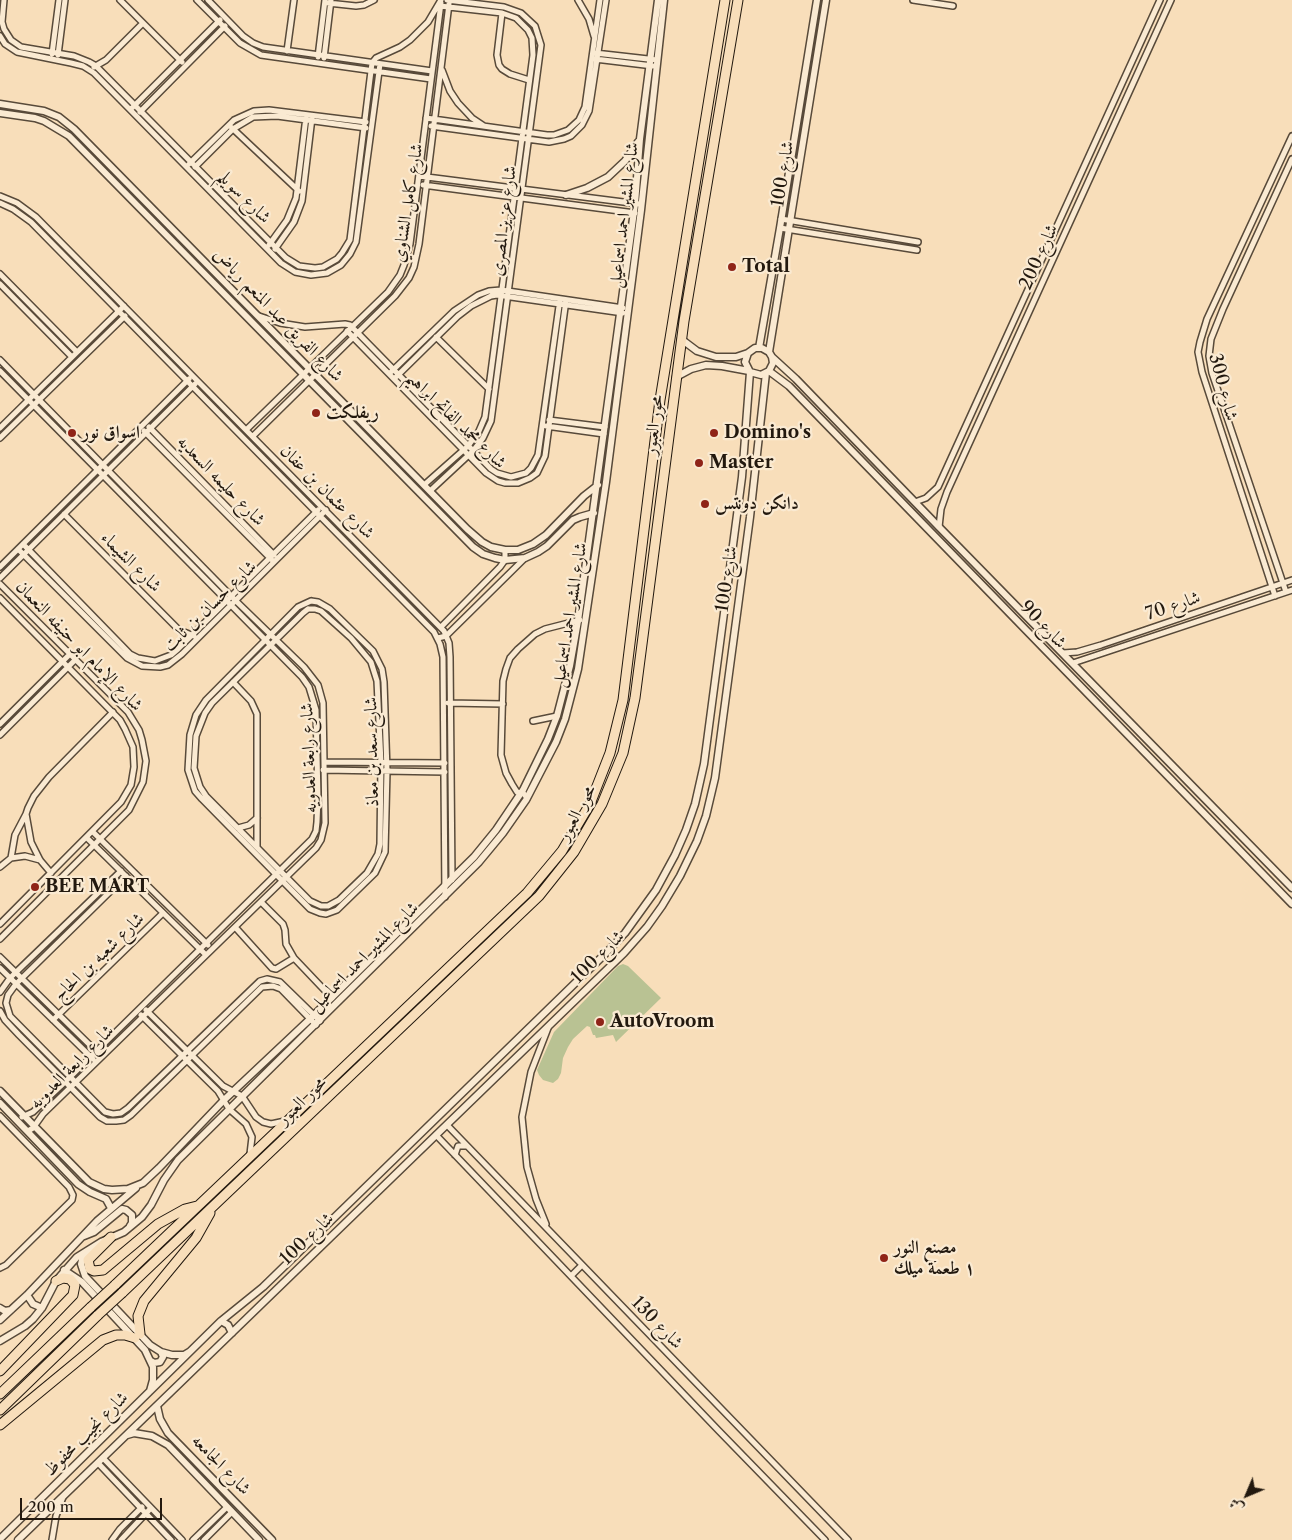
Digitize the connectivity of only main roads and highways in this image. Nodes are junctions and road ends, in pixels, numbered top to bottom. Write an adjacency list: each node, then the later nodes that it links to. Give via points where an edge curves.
1 (726, 0): 3 (highway, محور العبور, via 660,400 623,700 601,779 572,836 527,893)
2 (738, 0): 4 (highway, محور العبور, via 681,339 632,717 617,770 594,821 563,868 539,896)
3 (200, 1205): 5 (highway, via 171,1216 103,1270 90,1269 88,1260); 8 (highway, محور العبور, bridge)
4 (211, 1209): 9 (highway, محور العبور, bridge); 10 (highway, via 196,1238 144,1301 138,1316 137,1336 116,1335 103,1340)
5 (111, 1237)
6 (56, 1281): 7 (highway, via 70,1279 74,1285 73,1295)
7 (0, 1371)
8 (0, 1394)
9 (0, 1410)
10 (0, 1425)

